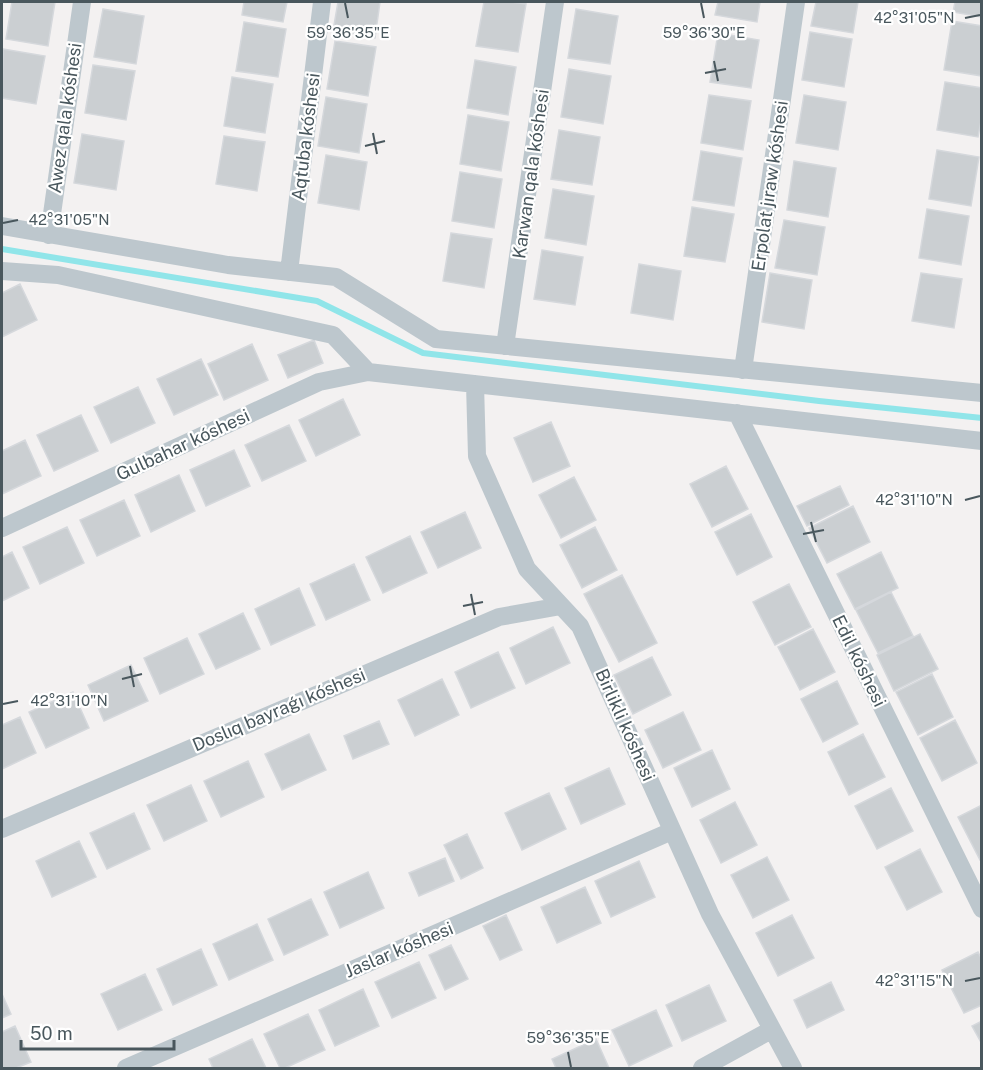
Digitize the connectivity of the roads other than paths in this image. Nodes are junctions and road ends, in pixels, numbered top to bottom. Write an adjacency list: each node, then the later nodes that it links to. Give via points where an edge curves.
1 (82, 2): 6 (street, Awez qala kóshesi)
2 (322, 2): 8 (street, Aqtuba kóshesi)
3 (555, 2): 9 (street, Karwan qala kóshesi)
4 (796, 2): 10 (street, Erpolat jıraw kóshesi)
5 (2, 226): 6 (street)
6 (49, 235): 8 (street)
7 (2, 272): 11 (street, via 58,275 333,335)
8 (290, 272): 9 (street, via 336,277 436,339)
9 (505, 346): 10 (street)
10 (743, 370): 13 (street)
11 (368, 372): 12 (street, Gulbahar kóshesi); 16 (street, Gulbahar kóshesi, via 319,382)
12 (475, 384): 14 (street, Gulbahar kóshesi); 17 (street, Birlikli kóshesi, via 477,456 527,569)
13 (981, 387)
14 (737, 413): 15 (street, Gulbahar kóshesi); 20 (street, Edil kóshesi)
15 (981, 441)
16 (2, 528)
17 (561, 606): 18 (street, Doslıq bayraǵı kóshesi, via 499,617); 19 (street, Birlikli kóshesi, via 580,626)
18 (2, 829)
19 (672, 831): 21 (street, Birlikli kóshesi); 22 (street, Jaslar kóshesi)
20 (981, 909)
21 (771, 1030): 23 (street); 24 (street, Birlikli kóshesi)
22 (126, 1068)
23 (702, 1068)
24 (793, 1068)

